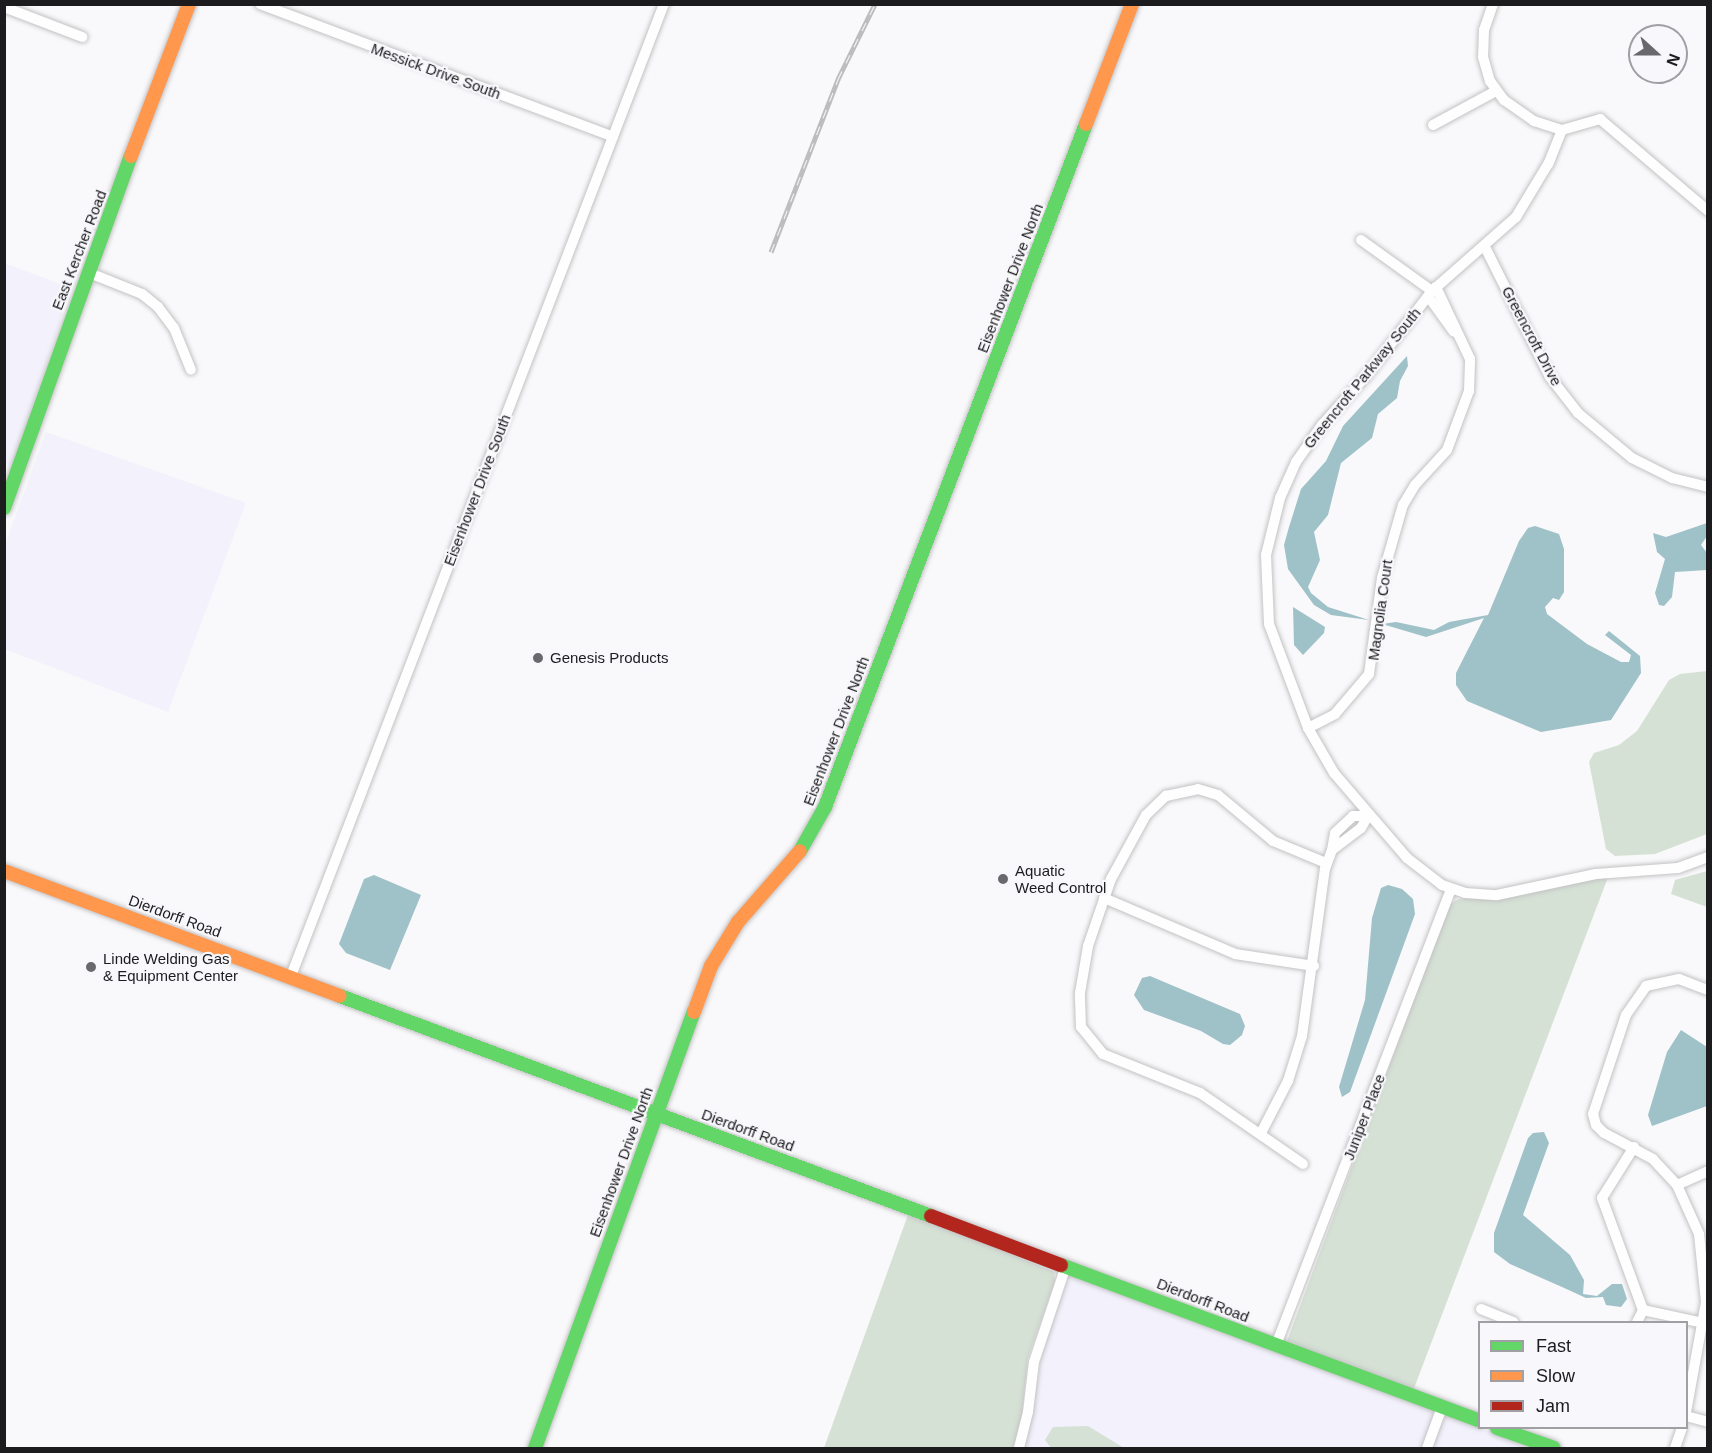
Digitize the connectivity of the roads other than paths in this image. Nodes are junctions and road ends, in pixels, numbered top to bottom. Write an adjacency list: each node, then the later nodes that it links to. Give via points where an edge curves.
1 (189, 4): 15 (street, East Kercher Road)
2 (260, 4): 11 (street, Messick Drive South)
3 (664, 4): 11 (street, Eisenhower Drive South)
4 (1132, 4): 30 (street, Eisenhower Drive North, via 825,807 800,851 723,942)
5 (1493, 4): 8 (street, via 1483,42 1486,71)
6 (4, 7): 7 (street)
7 (82, 37)
8 (1496, 91): 9 (street); 10 (street, via 1523,115)
9 (1433, 125)
10 (1562, 130): 12 (street, via 1600,119); 14 (street, via 1526,202)
11 (613, 137): 28 (street, Eisenhower Drive South)
12 (1707, 211)
13 (1361, 240): 16 (street)
14 (1485, 247): 16 (street, Greencroft Parkway South); 18 (street, Greencroft Drive, via 1550,377 1578,413 1632,458 1672,478)
15 (87, 272): 17 (street, via 127,287 158,307 174,328); 19 (street, East Kercher Road)
16 (1432, 291): 20 (street, Greencroft Parkway South, via 1307,445 1287,481 1275,515 1266,555 1267,615); 20 (street, Magnolia Court, via 1465,348 1472,373 1466,401 1447,450 1415,485 1403,505 1386,560 1369,674 1342,705)
17 (191, 370)
18 (1707, 487)
19 (4, 508)
20 (1307, 725): 21 (street, Greencroft Parkway South, via 1334,773)
21 (1368, 816): 23 (street, via 1353,816 1335,833); 25 (street, Greencroft Parkway South, via 1415,866)
22 (1707, 857): 25 (street, Greencroft Parkway South, via 1678,868 1610,872 1497,895)
23 (1326, 863): 26 (street, via 1273,841 1218,795 1198,789 1181,791 1159,801 1146,815); 27 (street)
24 (4, 871): 28 (street, Dierdorff Road)
25 (1451, 889): 42 (street, Juniper Place)
26 (1104, 898): 27 (street, via 1235,954); 31 (street, via 1082,978 1079,1008 1085,1035 1109,1057 1190,1088)
27 (1314, 966): 31 (street, via 1297,1057)
28 (291, 976): 30 (street, Dierdorff Road)
29 (1707, 990): 32 (street, via 1679,979 1661,980 1646,986 1626,1015 1593,1114 1604,1133)
30 (656, 1114): 36 (street, Dierdorff Road); 51 (street, Eisenhower Drive North)
31 (1261, 1133): 33 (street)
32 (1634, 1146): 35 (street, via 1653,1159); 38 (street, via 1602,1198)
33 (1303, 1164)
34 (1707, 1171): 35 (street)
35 (1677, 1185): 41 (street, via 1704,1256)
36 (1066, 1266): 42 (street, Dierdorff Road); 52 (street, via 1034,1362)
37 (1481, 1309): 39 (street)
38 (1643, 1310): 40 (street); 41 (street)
39 (1508, 1321)
40 (1638, 1321)
41 (1706, 1323): 43 (street)
42 (1276, 1345): 44 (street, Dierdorff Road)
43 (1688, 1405)
44 (1442, 1407): 46 (street, Dierdorff Road); 53 (street)
45 (1688, 1415): 47 (street)
46 (1478, 1421)
47 (1707, 1422)
48 (1500, 1429): 54 (street)
49 (1682, 1429): 50 (street)
50 (1677, 1447)
51 (535, 1449)
52 (1019, 1449)
53 (1427, 1449)
54 (1554, 1449)

